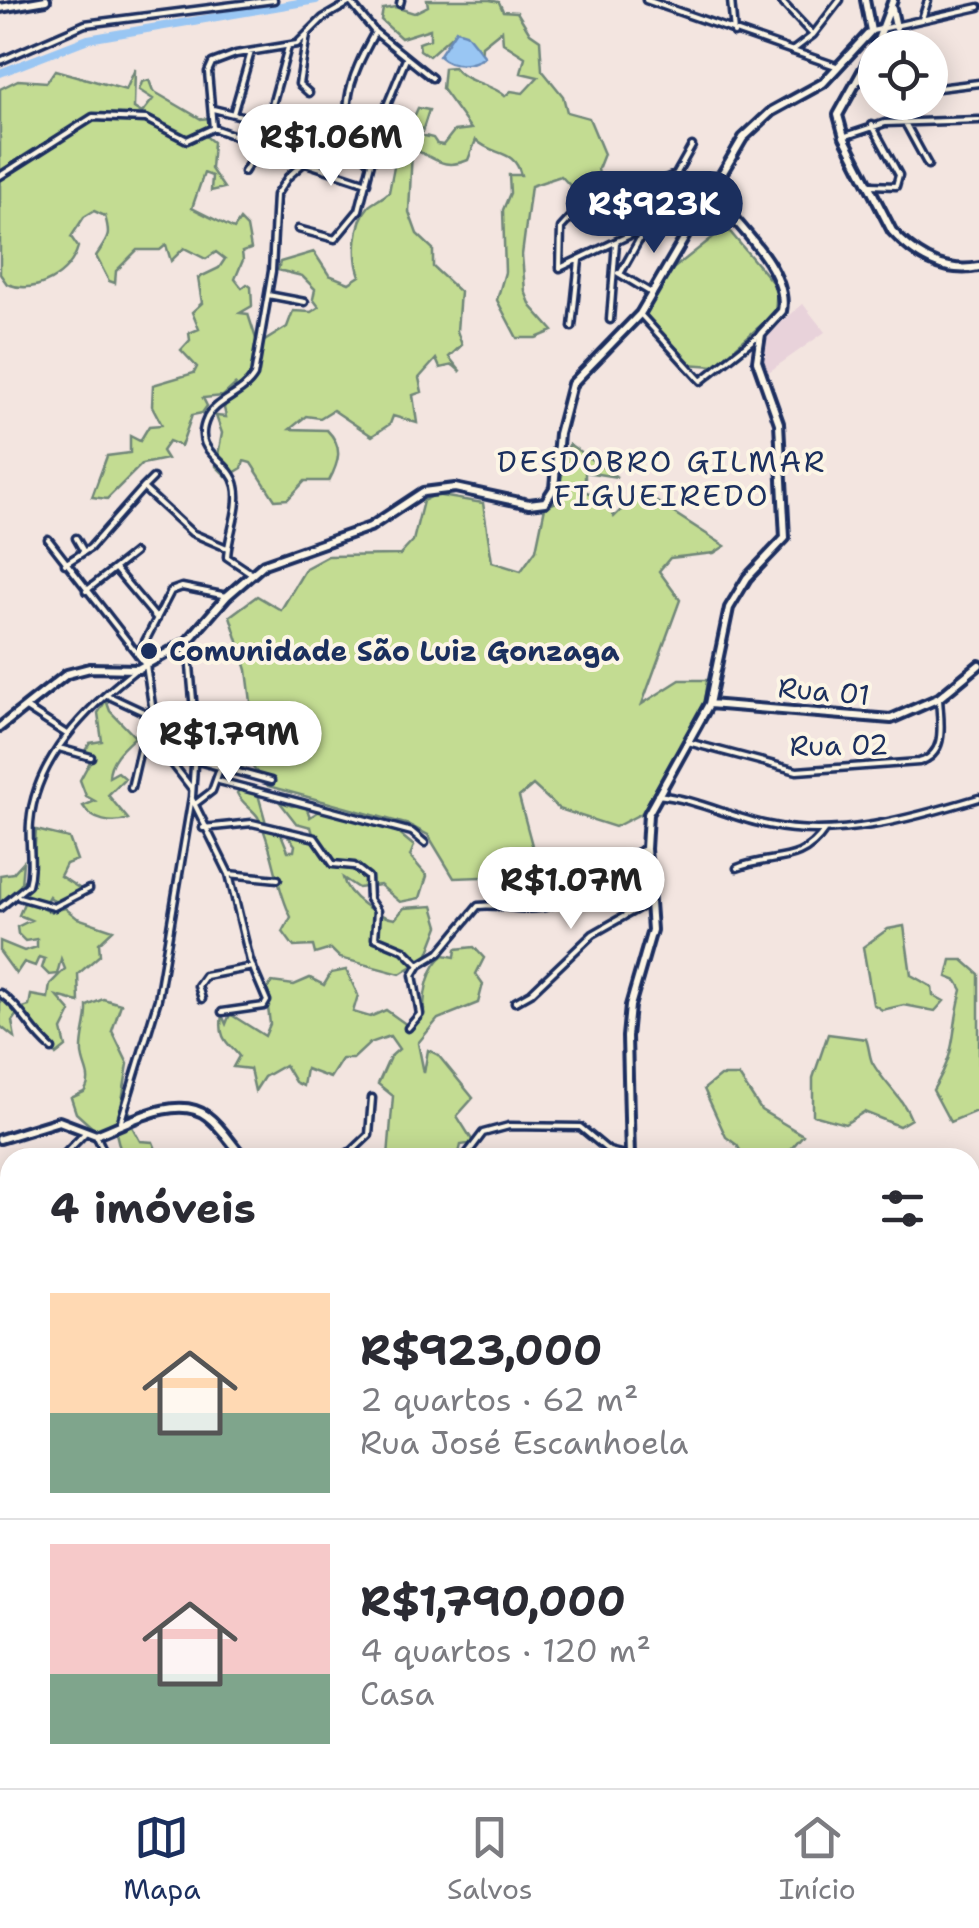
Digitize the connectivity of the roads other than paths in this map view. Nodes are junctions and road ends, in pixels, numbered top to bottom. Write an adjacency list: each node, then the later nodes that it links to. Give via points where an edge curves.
1 (46, 0): 13 (street)
2 (274, 0): 28 (street, via 85,24)
3 (646, 0): 10 (street)
4 (731, 0): 20 (street)
5 (780, 0): 22 (street)
6 (864, 0): 16 (street)
7 (928, 0): 14 (street)
8 (351, 1): 19 (street); 21 (street)
9 (841, 1): 22 (street)
10 (658, 2): 20 (street)
11 (892, 2): 15 (street); 17 (street)
12 (979, 7): 14 (street)
13 (0, 8)
14 (921, 20): 15 (street)
15 (896, 27): 18 (street)
16 (871, 30)
17 (882, 30)
18 (886, 30)
19 (375, 32): 27 (street); 40 (street, via 350,88)
20 (734, 33): 25 (street)
21 (307, 35): 23 (street); 34 (street, via 300,84)
22 (812, 35): 25 (street)
23 (288, 47): 26 (street); 39 (street)
24 (858, 47): 29 (street)
25 (792, 51): 29 (street)
26 (252, 52): 35 (street, via 212,63); 36 (street)
27 (406, 58): 30 (street); 42 (street)
28 (0, 61)
29 (841, 68): 54 (street, via 757,122)
30 (432, 78)
31 (858, 82): 44 (street, via 838,115)
32 (979, 83): 33 (street)
33 (948, 87)
34 (310, 94)
35 (212, 108): 36 (street); 43 (street)
36 (233, 114): 39 (street)
37 (979, 120): 38 (street)
38 (904, 121): 41 (street); 48 (street)
39 (266, 122): 45 (street)
40 (348, 123): 47 (street); 52 (street, via 354,145 371,162)
41 (872, 126): 44 (street); 53 (street, via 898,169 896,186)
42 (378, 127)
43 (213, 128): 45 (street); 51 (street, via 188,140 146,119 93,117)
44 (844, 137): 53 (street)
45 (260, 145): 49 (street)
46 (692, 146): 50 (street)
47 (306, 164): 52 (street); 63 (street, via 276,195)
48 (928, 165)
49 (244, 172)
50 (677, 174): 54 (street); 55 (street); 58 (street, via 564,221 560,268)
51 (0, 176)
52 (367, 183): 56 (street, via 359,210 337,238)
53 (871, 186): 59 (street, via 902,242 943,267)
54 (712, 193): 62 (street); 68 (street, via 782,290 779,318)
55 (650, 225): 57 (street); 61 (street)
56 (298, 229)
57 (616, 242): 58 (street); 60 (street)
58 (579, 260): 67 (street)
59 (979, 267)
60 (614, 270): 61 (street); 66 (street)
61 (620, 274): 62 (street)
62 (653, 294): 65 (street)
63 (268, 295): 64 (street); 73 (street, via 254,376 210,413 203,432 205,449 237,489)
64 (304, 302)
65 (640, 314): 68 (street, via 701,381); 78 (street, via 572,384 546,502 434,488 370,527)
66 (610, 320)
67 (572, 327)
68 (761, 334): 88 (street, via 756,361 778,423 785,538 747,578 724,616)
69 (153, 478): 70 (street)
70 (143, 488): 73 (street, via 188,530); 74 (street)
71 (48, 538): 76 (street)
72 (76, 538): 74 (street)
73 (227, 548): 78 (street, via 227,557)
74 (84, 552): 76 (street)
75 (134, 553): 77 (street)
76 (66, 564): 79 (street)
77 (115, 568): 79 (street); 81 (street)
78 (251, 573): 80 (street)
79 (86, 591): 83 (street)
80 (227, 596): 81 (street, via 176,588); 82 (street)
81 (157, 620): 83 (street)
82 (188, 642): 85 (street); 97 (street)
83 (138, 655): 85 (street)
84 (979, 665): 87 (street, Rua 01)
85 (142, 667): 86 (street); 89 (street, via 66,674); 90 (street)
86 (105, 694): 90 (street); 92 (street)
87 (939, 698): 88 (street, Rua 01, via 891,719); 93 (street, Rua 02, via 938,747 918,762 797,771)
88 (709, 704): 93 (street)
89 (25, 708): 91 (street); 92 (street)
90 (152, 716): 94 (street)
91 (0, 728)
92 (68, 736): 95 (street)
93 (688, 742): 103 (street)
94 (158, 744): 101 (street, via 141,745); 102 (street)
95 (59, 748): 96 (street); 115 (street, via 32,808 31,876)
96 (91, 757)
97 (194, 760): 98 (street); 102 (street)
98 (221, 766): 99 (street); 100 (street)
99 (219, 781): 106 (street); 109 (street, via 412,832)
100 (271, 781)
101 (132, 788)
102 (192, 788): 104 (street)
103 (657, 795): 108 (street, via 693,799 770,826); 110 (street)
104 (192, 797): 106 (street); 127 (street, via 158,1000)
105 (979, 798): 108 (street, via 906,819)
106 (194, 804): 107 (street)
107 (203, 828): 112 (street); 118 (street, via 252,823 315,838 333,864 354,866 368,877 368,899 377,911 375,938)
108 (825, 830): 111 (street, via 784,861 762,859)
109 (425, 843)
110 (646, 849): 116 (street); 118 (street, via 551,905 478,906 439,953)
111 (737, 868)
112 (229, 874): 113 (street); 119 (street)
113 (278, 879)
114 (90, 889): 115 (street, via 61,906)
115 (19, 897): 117 (street)
116 (651, 901): 122 (street, via 592,934); 137 (street, via 652,930 627,1036)
117 (0, 908)
118 (420, 965): 124 (street, via 413,974 420,1014)
119 (253, 967): 121 (street, via 206,976 198,986); 123 (street, via 264,1006)
120 (0, 992): 125 (street, via 18,1004 29,1028)
121 (202, 999)
122 (515, 1002)
123 (222, 1012)
124 (408, 1028)
125 (52, 1049)
126 (372, 1098): 134 (street, via 369,1135)
127 (120, 1124): 129 (street); 133 (street, via 192,1107)
128 (85, 1133): 129 (street); 130 (street, via 59,1121); 131 (street)
129 (96, 1135): 132 (street)
130 (0, 1139)
131 (71, 1148)
132 (102, 1148)
133 (235, 1148)
134 (356, 1148)
135 (472, 1148): 136 (street, via 483,1134 509,1126 580,1127)
136 (606, 1148)
137 (630, 1148)

